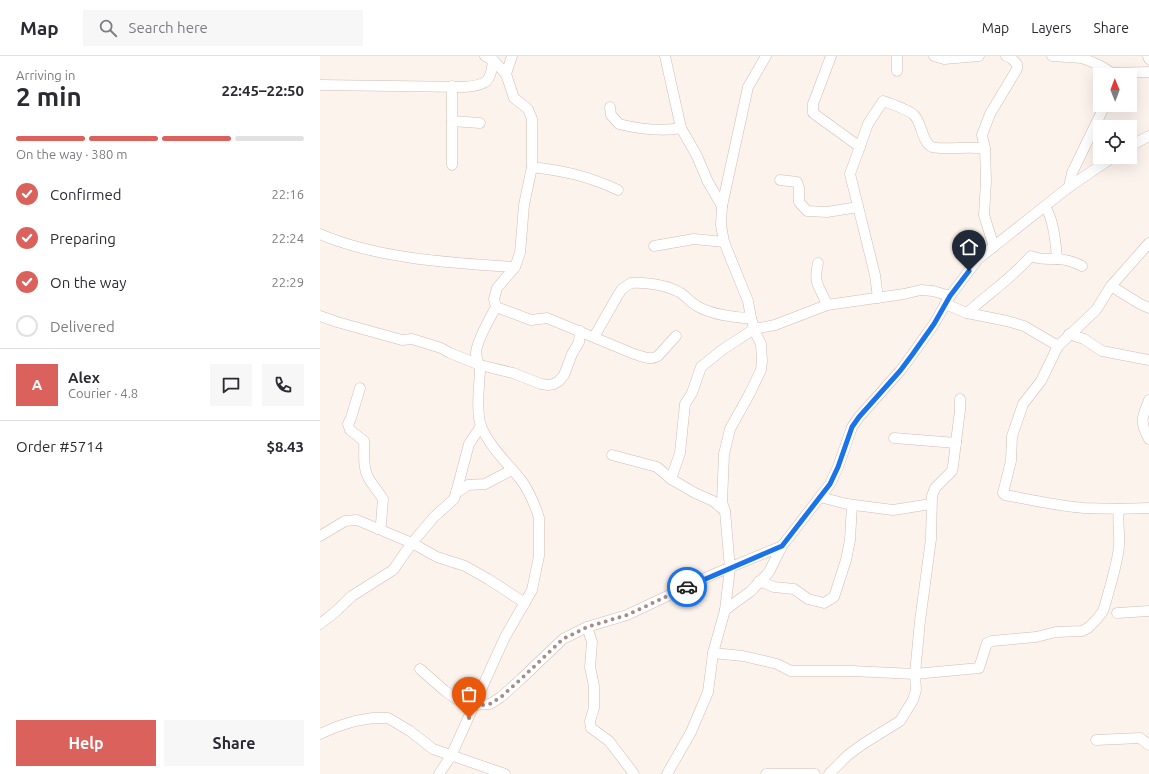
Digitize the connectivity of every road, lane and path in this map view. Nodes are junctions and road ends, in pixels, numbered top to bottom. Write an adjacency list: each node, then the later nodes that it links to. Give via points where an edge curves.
1 (512, 56): 15 (street)
2 (665, 56): 22 (street)
3 (766, 56): 33 (street, via 748,87)
4 (831, 56): 25 (street, via 813,113)
5 (897, 56): 12 (street)
6 (934, 56): 7 (street)
7 (978, 56)
8 (1052, 56): 11 (street, via 1082,58)
9 (1011, 57): 26 (street, via 1017,64 1017,69 990,114 982,135)
10 (489, 58): 15 (street); 17 (street, via 492,73 488,81 480,86)
11 (1103, 68)
12 (897, 71)
13 (1149, 72): 14 (street)
14 (1137, 73)
15 (506, 74): 29 (street, via 514,98 528,109 532,119)
16 (320, 85): 17 (street)
17 (452, 86): 20 (street)
18 (610, 107): 22 (street, via 611,115 619,124 647,130)
19 (1102, 112): 31 (street, via 1072,173)
20 (452, 121): 21 (street); 28 (street)
21 (480, 123)
22 (681, 128): 33 (street)
23 (1149, 136): 24 (street)
24 (1137, 142)
25 (860, 148): 26 (street, via 868,124 883,101 913,114 919,121 926,143 931,146); 34 (street, via 850,174)
26 (984, 149): 40 (street, via 984,215)
27 (1102, 164): 31 (street)
28 (452, 165)
29 (532, 167): 32 (street, via 573,173); 44 (street, via 524,205 520,253)
30 (780, 180): 34 (street, via 797,182 799,202 807,211 826,212)
31 (1069, 186): 35 (street)
32 (618, 190)
33 (722, 206): 37 (street, via 721,225)
34 (858, 207): 46 (street, via 875,275)
35 (1045, 207): 40 (street); 41 (street, via 1054,235)
36 (320, 234): 44 (street, via 372,251 466,264)
37 (724, 242): 39 (street, via 694,239); 53 (street, via 748,302)
38 (1149, 243): 45 (street)
39 (654, 246)
40 (994, 247): 47 (street, via 978,259)
41 (1057, 259): 43 (street); 51 (street, via 1036,259 1031,256 1020,269)
42 (818, 263): 48 (street, via 816,284)
43 (1082, 266)
44 (515, 267): 49 (street, via 498,288 494,299)
45 (1111, 286): 50 (street); 56 (street, via 1096,310)
46 (878, 298): 47 (street, via 933,290); 48 (street)
47 (948, 300): 51 (street); 73 (street, via 900,371 852,427 838,467)
48 (827, 305): 54 (street, via 775,325)
49 (496, 307): 55 (street, via 531,320 547,318); 61 (street, via 484,329 476,353)
50 (1149, 308)
51 (967, 313): 59 (street, via 1024,326)
52 (320, 316): 61 (street, via 402,340 412,339)
53 (750, 318): 54 (street); 58 (street, via 734,318 698,306 673,289 631,283 622,289)
54 (754, 329): 71 (street, via 701,366 692,393 685,404 680,453); 78 (street, via 761,344 762,361 750,393 730,429 726,444 722,502)
55 (580, 331): 58 (street); 61 (street, via 579,342 564,375 554,384 548,386 513,373)
56 (1069, 334): 59 (street); 60 (street, via 1084,339 1098,350)
57 (676, 336): 58 (street, via 654,358 634,354)
58 (594, 338)
59 (1058, 346): 77 (street, via 1041,381 1023,404 1012,436 1011,461 1003,493 1081,508)
60 (1149, 360)
61 (480, 365): 65 (street, via 478,407)
62 (360, 388): 79 (street, via 348,424 350,430 364,441 364,462 368,478 383,498 381,524)
63 (960, 399): 68 (street)
64 (1149, 400): 67 (street, via 1142,418)
65 (481, 426): 70 (street); 72 (street, via 469,444)
66 (894, 438): 68 (street)
67 (1149, 439)
68 (956, 443): 74 (street, via 952,470 935,488)
69 (612, 454): 71 (street, via 657,467)
70 (512, 470): 72 (street, via 485,484 468,485); 85 (street, via 522,481 539,518 539,556 532,590)
71 (671, 479): 78 (street)
72 (456, 493): 81 (street, via 454,499 434,517)
73 (820, 497): 75 (street); 82 (street)
74 (931, 504): 75 (street, via 893,510); 93 (street, via 931,539)
75 (852, 505): 84 (street, via 850,540 834,597 824,603 808,599 794,590 774,587)
76 (1149, 508): 77 (street)
77 (1119, 509): 93 (street, via 1117,561 1103,611 1088,628 1082,631 992,641 987,643 979,668)
78 (725, 511): 83 (street)
79 (378, 529): 80 (street, via 351,519); 81 (street)
80 (320, 536)
81 (412, 543): 85 (street, via 437,557 465,566); 89 (street, via 393,570 352,596)
82 (782, 546): 83 (street); 84 (street, via 769,572)
83 (730, 568): 86 (street); 90 (street, via 627,615)
84 (760, 581): 86 (street)
85 (525, 603): 94 (street, via 506,637)
86 (725, 610): 91 (street)
87 (1149, 611): 88 (street)
88 (1117, 613)
89 (320, 624)
90 (587, 627): 94 (street, via 559,642 501,697 490,704); 101 (street, via 592,642 590,667 594,686 594,708 590,726 609,740)
91 (713, 653): 93 (street, via 750,657 777,664 791,671); 102 (street, via 708,692)
92 (420, 669): 94 (street, via 464,704)
93 (915, 674): 105 (street, via 915,695 900,721 863,744)
94 (475, 706): 98 (street)
95 (320, 734): 98 (street, via 355,721 388,718 433,749)
96 (1096, 740): 97 (street, via 1140,738)
97 (1149, 745)
98 (451, 756): 99 (street); 100 (street)
99 (439, 774)
100 (505, 774)
101 (634, 774)
102 (667, 774)
103 (766, 774): 104 (street)
104 (815, 774)
105 (829, 774)

